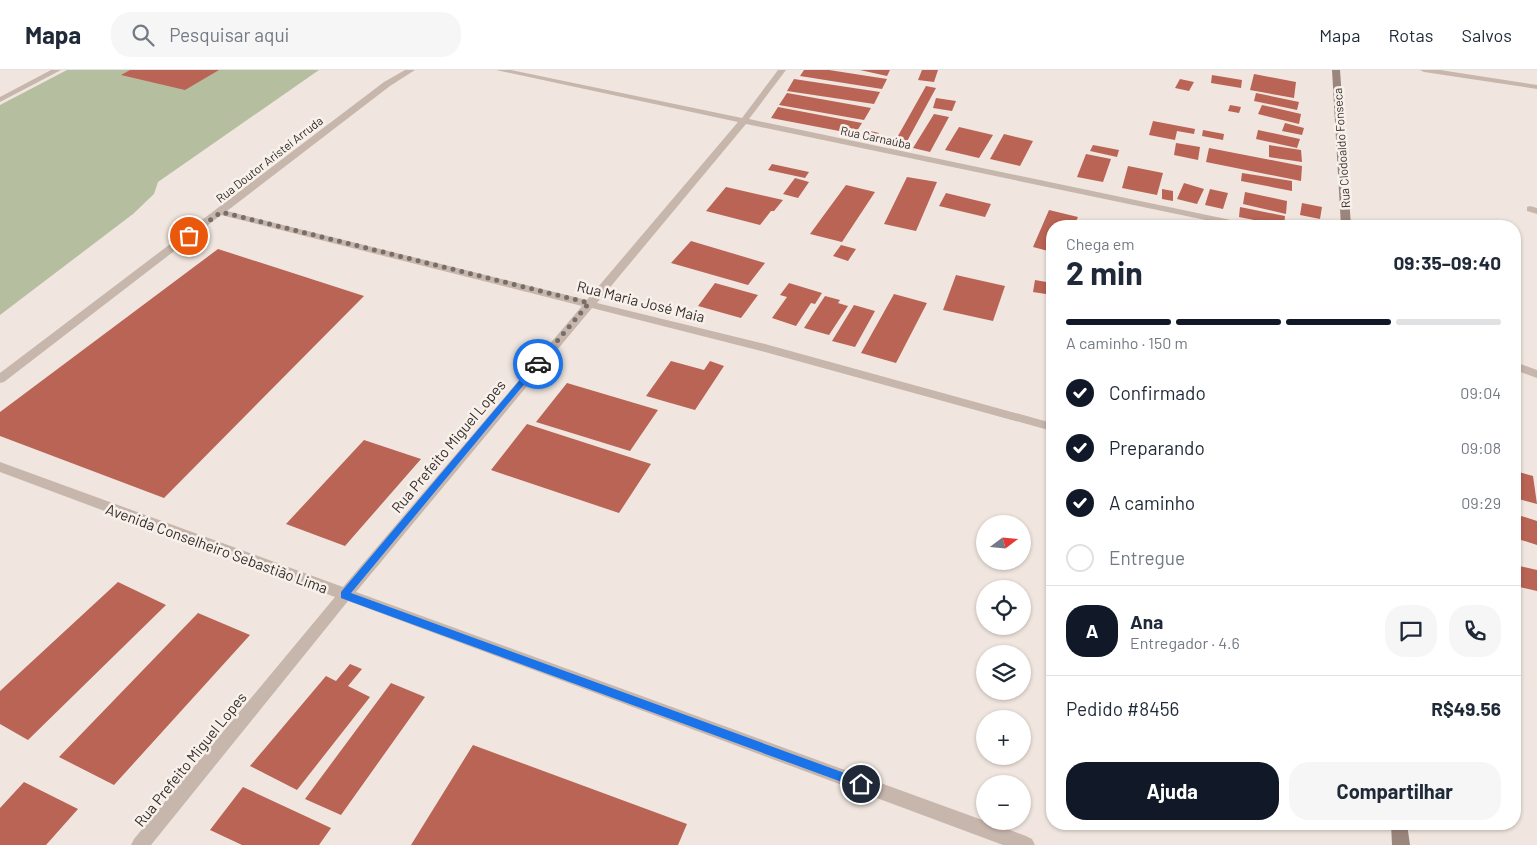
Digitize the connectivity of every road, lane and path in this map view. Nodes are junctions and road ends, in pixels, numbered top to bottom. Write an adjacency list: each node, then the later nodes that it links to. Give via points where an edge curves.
1 (57, 70): 8 (street)
2 (410, 70): 10 (street, Rua Doutor Aristei Arruda)
3 (500, 70): 9 (street, Rua Carnaúba)
4 (782, 70): 9 (street, Rua Prefeito Miguel Lopes)
5 (1336, 70): 12 (street, Rua Clodoaldo Fonseca)
6 (1424, 70): 7 (street)
7 (1537, 87)
8 (0, 100)
9 (743, 122): 11 (street, Rua Carnaúba); 13 (street, Rua Prefeito Miguel Lopes)
10 (221, 212): 13 (street, Rua Maria José Maia); 16 (street, Rua Doutor Aristei Arruda)
11 (1217, 220)
12 (1346, 220)
13 (589, 303): 17 (street, Rua Maria José Maia); 19 (street, Rua Prefeito Miguel Lopes)
14 (1521, 368): 15 (street)
15 (1537, 374)
16 (0, 379)
17 (1046, 424)
18 (0, 467): 19 (street, Avenida Conselheiro Sebastião Lima)
19 (345, 595): 21 (street, Rua Prefeito Miguel Lopes); 22 (street, Avenida Conselheiro Sebastião Lima)
20 (1400, 830): 23 (street)
21 (140, 845)
22 (1026, 845)
23 (1401, 845)

